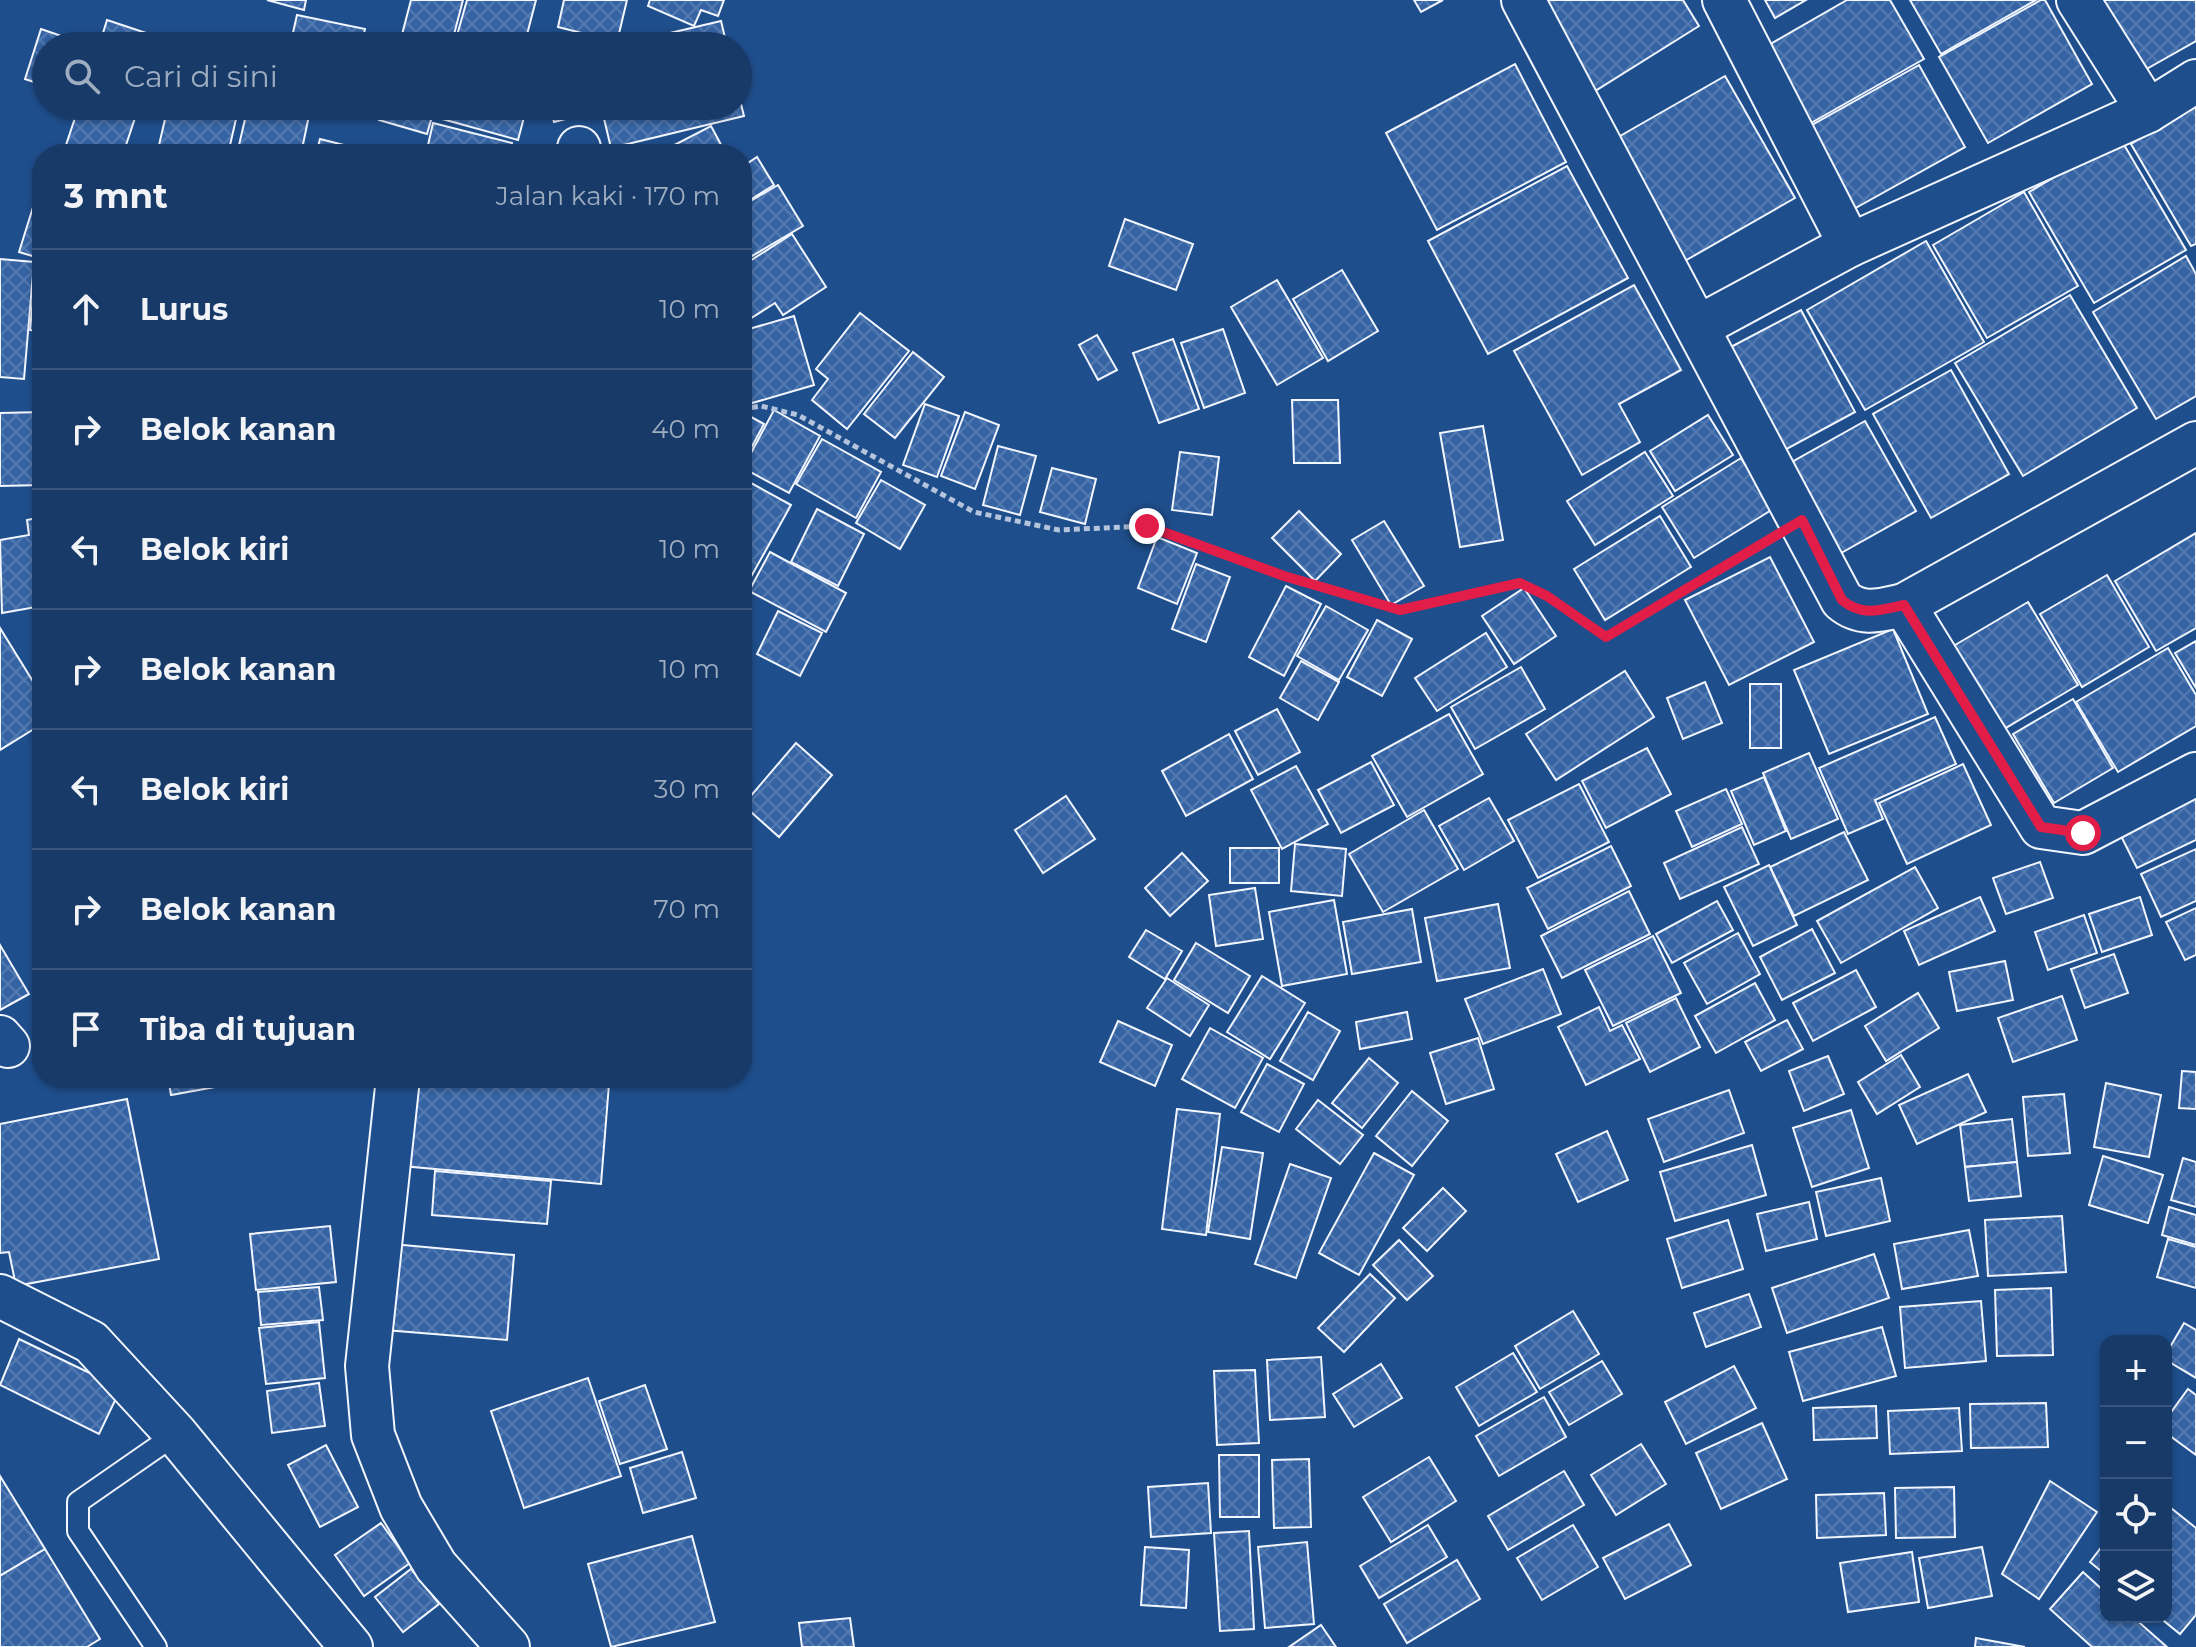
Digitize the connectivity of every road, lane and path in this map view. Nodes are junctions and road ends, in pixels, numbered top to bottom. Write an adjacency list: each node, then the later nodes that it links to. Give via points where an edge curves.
1 (1523, 0): 7 (street)
2 (1724, 0): 6 (street)
3 (2078, 0): 5 (street)
4 (2196, 81): 5 (street)
5 (2148, 111): 6 (street)
6 (1850, 245): 7 (street)
7 (1698, 327): 10 (street)
8 (752, 407): 10 (path, via 798,415 974,512 1059,530 1147,526 1284,576 1400,610 1520,583 1606,637)
9 (2196, 443): 11 (street)
10 (1802, 520): 11 (street, via 1842,600 1873,612)
11 (1904, 605): 12 (street, via 2041,827 2083,833)
12 (2196, 774)
13 (397, 1088): 18 (street, via 367,1366 373,1435 401,1507 436,1566)
14 (0, 1296): 15 (street, via 91,1342)
15 (176, 1434): 16 (lane, via 84,1495 76,1515 78,1531); 17 (street)
16 (156, 1647)
17 (351, 1647)
18 (508, 1647)

